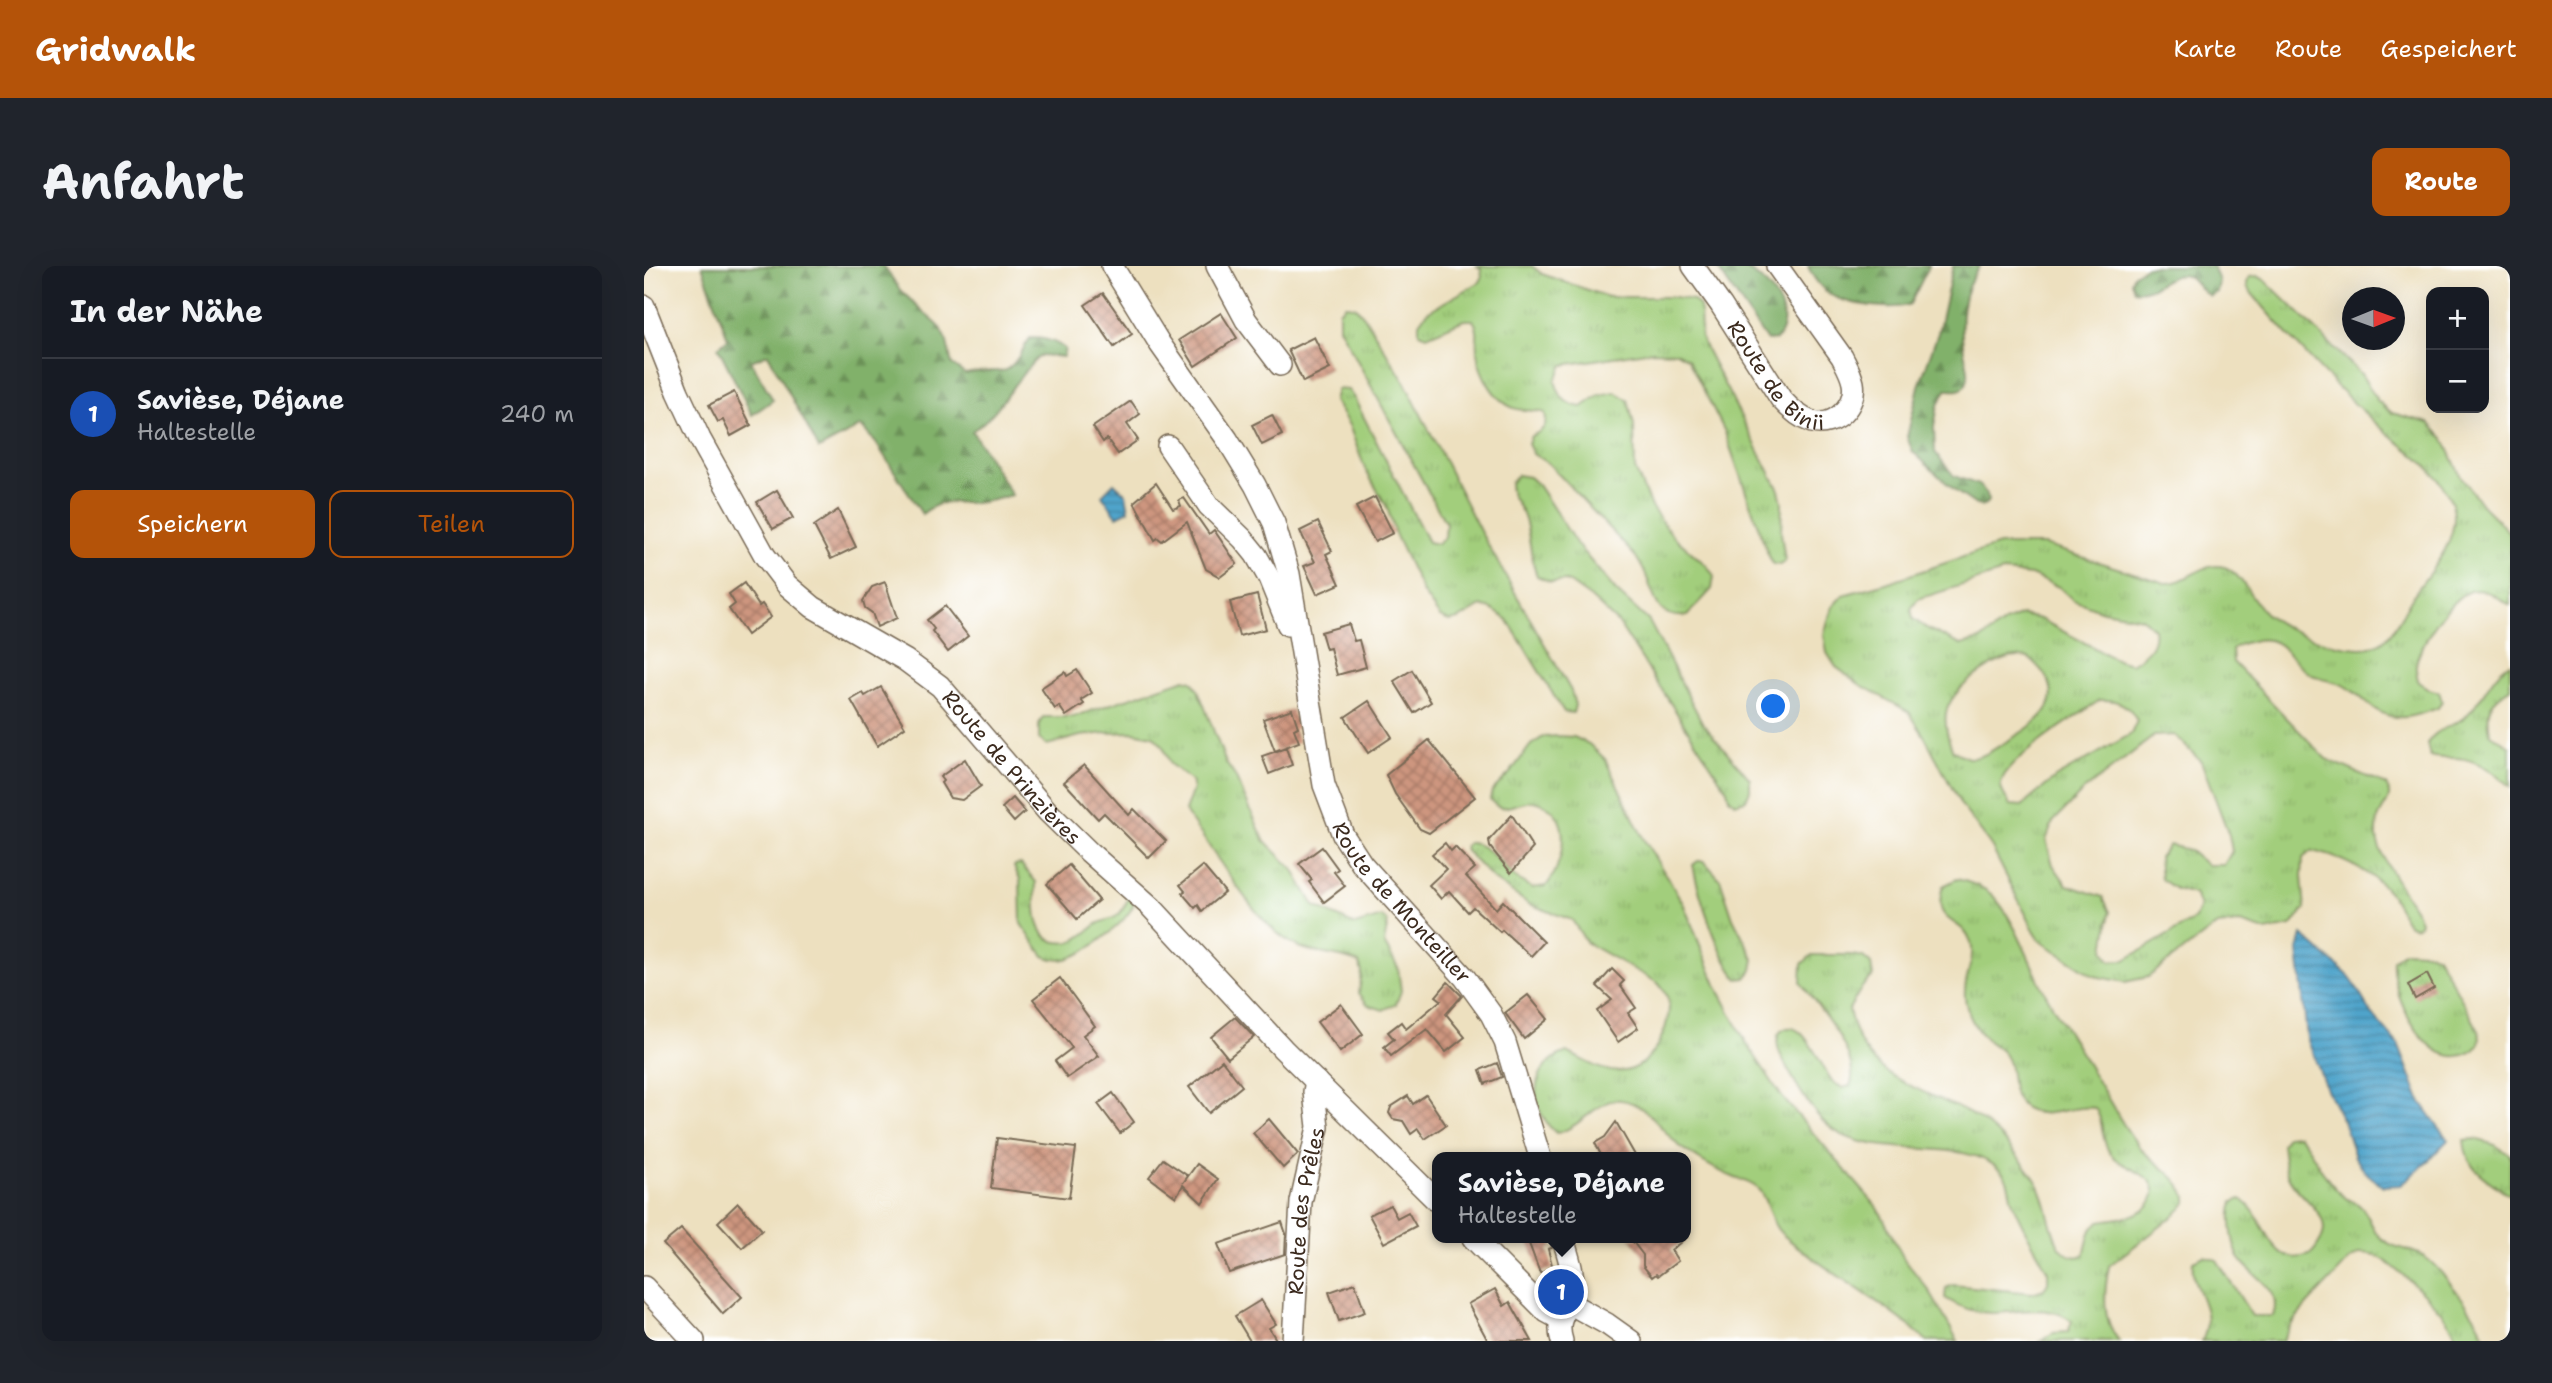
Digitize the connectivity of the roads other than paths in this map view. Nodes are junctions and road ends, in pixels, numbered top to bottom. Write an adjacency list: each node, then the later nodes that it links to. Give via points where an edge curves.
1 (1112, 266): 8 (street, Route de Monteiller, via 1227,439 1265,505 1286,560)
2 (1217, 266): 6 (street, via 1246,320)
3 (1693, 266): 4 (street, Route de Binii, via 1781,400 1813,422 1832,420 1851,402 1850,372)
4 (1777, 266)
5 (644, 306): 9 (street, Route de Prinzières, via 700,439 765,556 787,585 813,607 905,660 940,686 1048,812 1151,906)
6 (1280, 365)
7 (1168, 446): 8 (street, Route de Monteiller, via 1209,506 1256,555 1289,627)
8 (1299, 634): 10 (street, Route de Monteiller, via 1324,785 1342,835 1491,1014 1505,1042)
9 (1316, 1081): 11 (street, Route de Prinzières); 17 (street, Route des Prêles, via 1318,1127 1301,1202)
10 (1538, 1152)
11 (1432, 1196)
12 (1478, 1243): 15 (street, via 1547,1312)
13 (1564, 1243): 15 (street, via 1573,1282)
14 (644, 1287): 16 (street)
15 (1564, 1312): 18 (street); 19 (street, via 1607,1324)
16 (694, 1341)
17 (1293, 1341)
18 (1562, 1341)
19 (1631, 1341)

